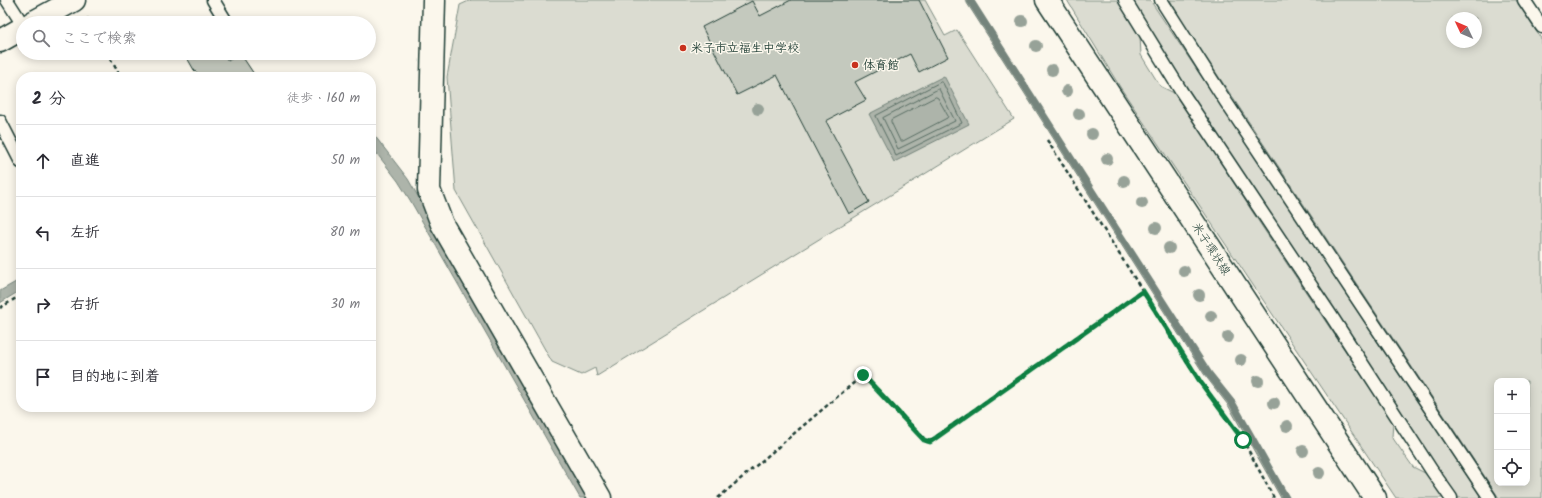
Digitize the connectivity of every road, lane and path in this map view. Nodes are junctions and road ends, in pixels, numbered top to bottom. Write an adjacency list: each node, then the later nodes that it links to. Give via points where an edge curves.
1 (7, 0): 9 (lane)
2 (74, 0): 10 (street)
3 (213, 0): 11 (lane)
4 (434, 0): 23 (street, via 429,190 442,224)
5 (1047, 0): 26 (street, 米子環状線)
6 (1125, 0): 27 (lane, via 1181,91)
7 (1161, 0): 28 (lane)
8 (1524, 0): 12 (lane)
9 (16, 16)
10 (45, 16)
11 (223, 16)
12 (1542, 27)
13 (16, 31): 14 (street)
14 (0, 40)
15 (112, 60): 16 (path)
16 (118, 72)
17 (0, 121): 19 (lane)
18 (1047, 140): 20 (path)
19 (16, 152)
20 (1143, 291): 24 (path, via 930,442 924,440 863,375); 25 (path, via 1201,383 1243,440)
21 (16, 298): 22 (path)
22 (0, 308)
23 (600, 498)
24 (718, 498)
25 (1274, 498)
26 (1376, 498)
27 (1451, 498)
28 (1490, 498)

